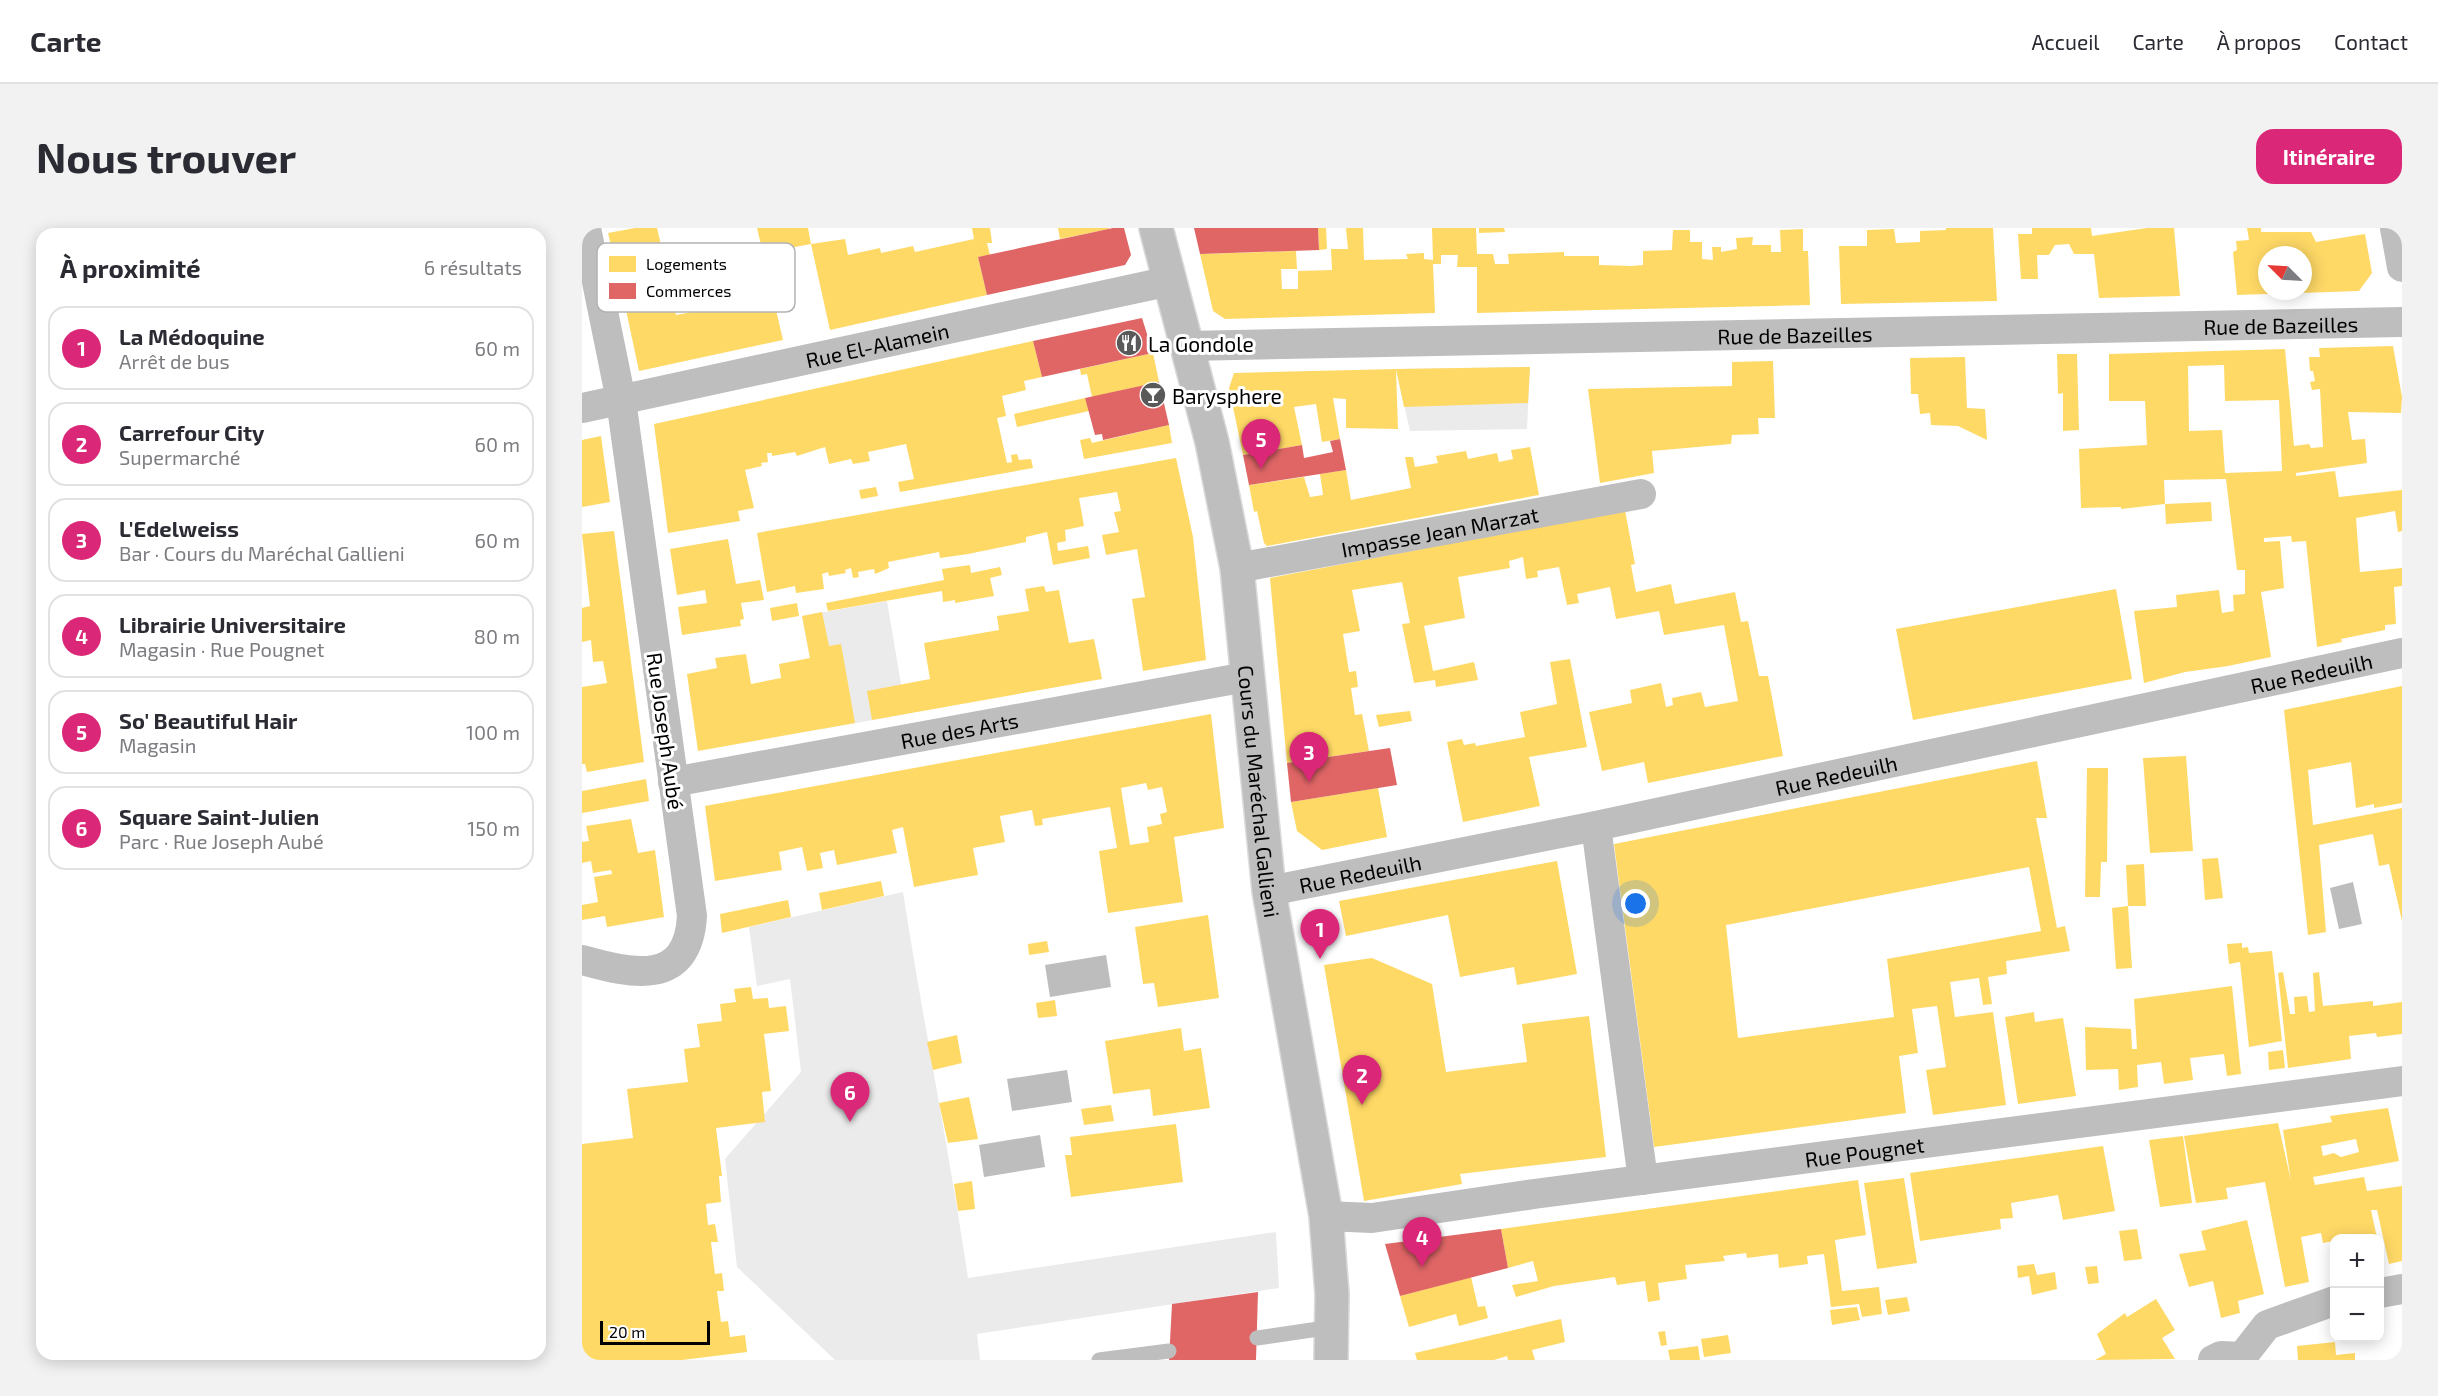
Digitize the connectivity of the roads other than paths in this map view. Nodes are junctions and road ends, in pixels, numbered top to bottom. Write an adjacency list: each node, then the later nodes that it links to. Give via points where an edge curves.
1 (586, 228): 6 (street, Rue Joseph Aubé)
2 (1156, 228): 5 (main road, Cours du Maréchal Gallieni)
3 (2395, 228): 4 (street)
4 (2402, 267)
5 (1170, 281): 9 (main road, Cours du Maréchal Gallieni); 10 (street, Rue El-Alamein)
6 (597, 282)
7 (603, 312): 10 (street, Rue Joseph Aubé)
8 (2402, 322): 9 (street, Rue de Bazeilles)
9 (1187, 346): 13 (main road, Cours du Maréchal Gallieni, via 1212,442)
10 (621, 399): 11 (street, Rue El-Alamein); 16 (street, Rue Joseph Aubé)
11 (582, 408)
12 (1641, 494): 13 (street, Impasse Jean Marzat)
13 (1237, 568): 15 (main road, Cours du Maréchal Gallieni)
14 (2402, 653): 17 (street, Rue Redeuilh)
15 (1246, 677): 16 (street, Rue des Arts); 18 (main road, Cours du Maréchal Gallieni)
16 (673, 782): 19 (street, Rue Joseph Aubé, via 692,916 691,936 683,953 671,965 654,971 616,969)
17 (1596, 826): 18 (street, Rue Redeuilh); 21 (street)
18 (1269, 891): 22 (main road, Cours du Maréchal Gallieni)
19 (582, 960)
20 (2402, 1081): 21 (street, Rue Pougnet)
21 (1643, 1180): 22 (street, Rue Pougnet, via 1372,1218)
22 (1326, 1216): 26 (main road, Cours du Maréchal Gallieni)
23 (2402, 1289): 24 (street)
24 (2384, 1292)
25 (2330, 1302): 29 (street, via 2267,1325)
26 (1332, 1328): 27 (lane); 31 (main road, Cours du Maréchal Gallieni)
27 (1257, 1338)
28 (1169, 1351): 30 (lane)
29 (2233, 1359)
30 (1099, 1360)
31 (1331, 1360)

